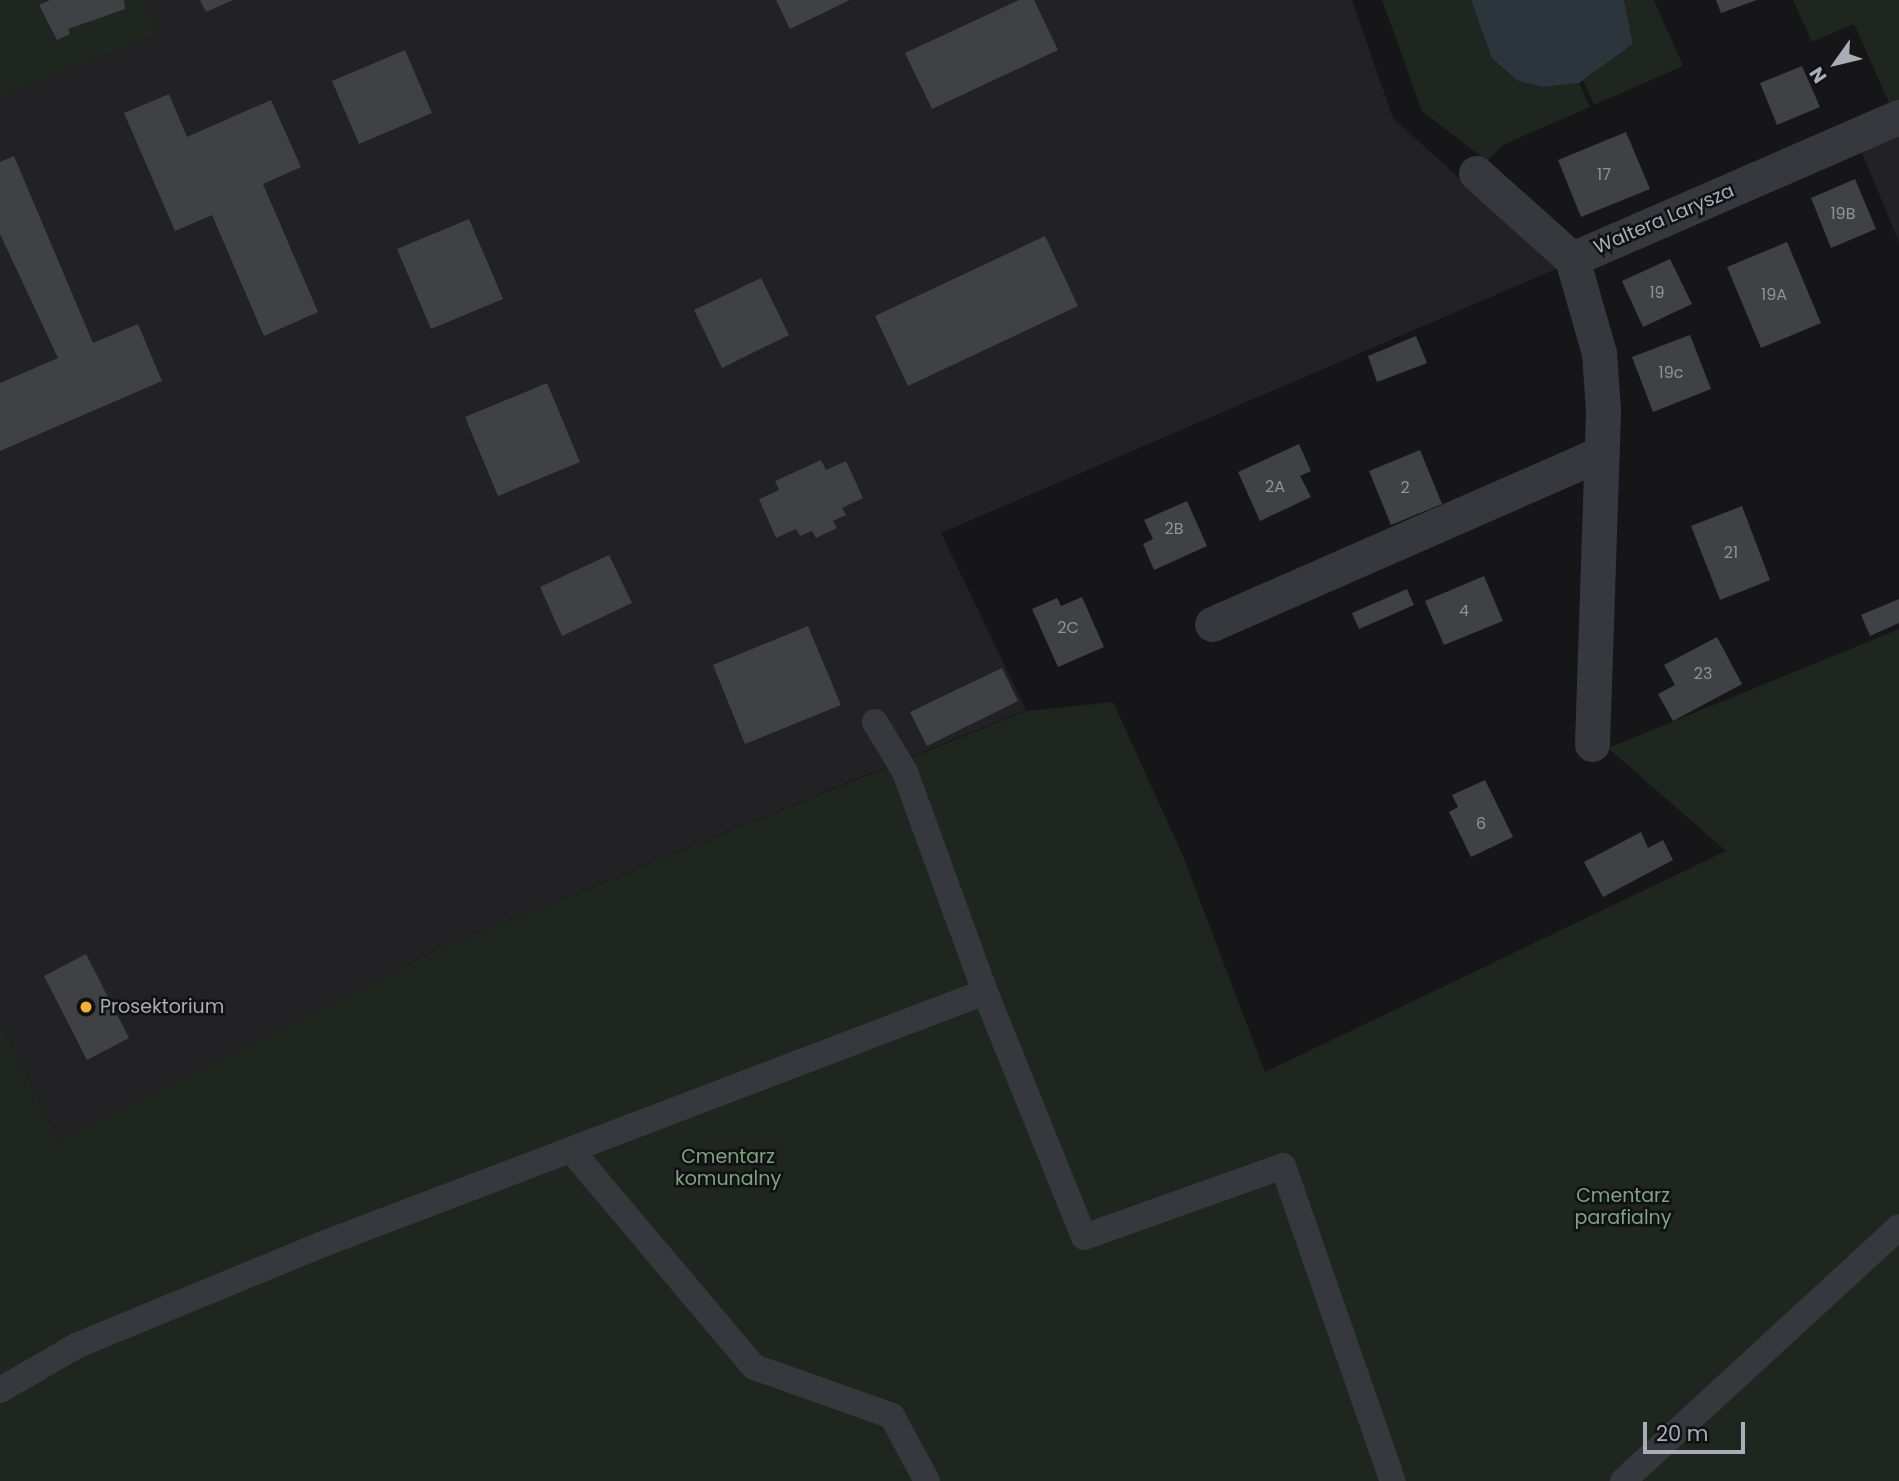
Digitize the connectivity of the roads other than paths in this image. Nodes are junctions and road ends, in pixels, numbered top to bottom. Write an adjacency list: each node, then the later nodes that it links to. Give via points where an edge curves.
1 (1899, 117): 3 (street, Waltera Larysza)
2 (1476, 173): 3 (street)
3 (1572, 259): 4 (street, Waltera Larysza, via 1598,353)
4 (1601, 453): 5 (street); 7 (street, Waltera Larysza)
5 (1212, 624)
6 (875, 722): 8 (street, via 905,772)
7 (1592, 744)
8 (985, 992): 9 (street); 13 (street, via 1084,1237 1283,1166)
9 (571, 1150): 11 (street, via 78,1345); 12 (street, via 754,1367 892,1416)
10 (1899, 1227): 14 (street)
11 (0, 1390)
12 (927, 1481)
13 (1393, 1481)
14 (1623, 1481)

